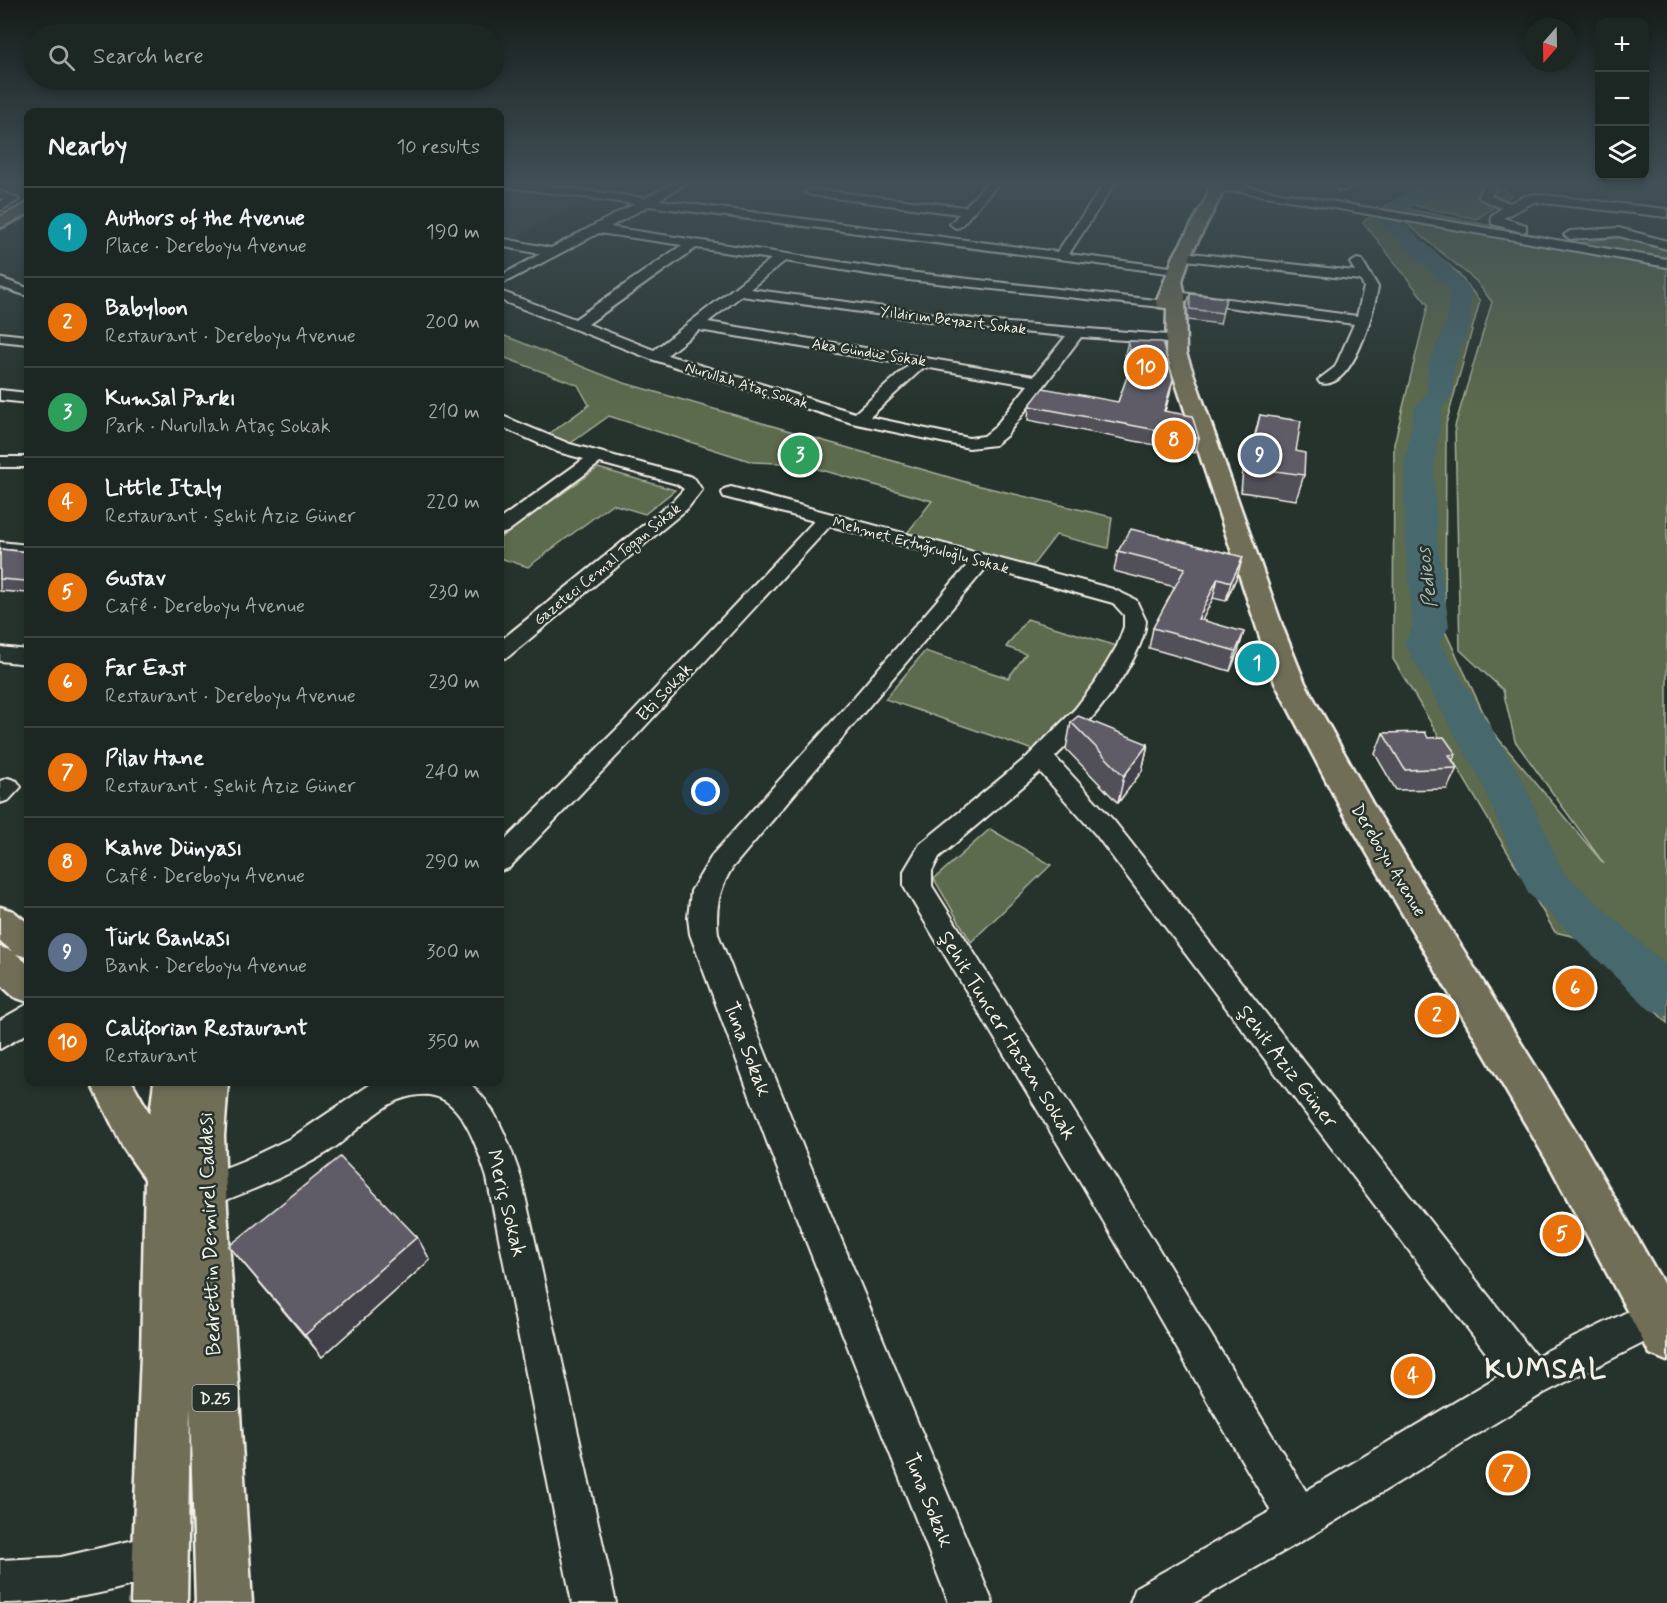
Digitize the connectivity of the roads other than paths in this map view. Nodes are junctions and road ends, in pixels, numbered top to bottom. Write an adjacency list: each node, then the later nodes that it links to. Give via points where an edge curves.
1 (545, 258): 10 (street)
2 (673, 258): 20 (street)
3 (781, 258): 9 (street); 15 (street)
4 (858, 258): 9 (street)
5 (1064, 258): 12 (street)
6 (1185, 258): 12 (main road, Dereboyu Avenue)
7 (1639, 258): 8 (street)
8 (1667, 263)
9 (848, 267): 14 (street)
10 (504, 279)
11 (0, 282): 13 (street)
12 (1175, 282): 14 (street); 18 (street); 18 (street, via 1360,269 1371,287); 24 (main road, Dereboyu Avenue)
13 (24, 291)
14 (946, 291): 17 (street)
15 (739, 292): 17 (street, Yıldirım Beyazıt Sokak); 19 (street)
16 (504, 297): 20 (street, Nurullah Ataç Sokak)
17 (927, 318): 21 (street, Yıldirım Beyazıt Sokak)
18 (1361, 321): 27 (street, via 1342,369)
19 (698, 324): 25 (street); 26 (street, Aka Gündüz Sokak)
20 (577, 325): 25 (street, Nurullah Ataç Sokak)
21 (1076, 333): 24 (street, Yıldirım Beyazıt Sokak); 28 (street)
22 (0, 337): 23 (street)
23 (24, 340)
24 (1172, 346): 60 (main road, Dereboyu Avenue, via 1290,682 1357,807 1565,1152)
25 (656, 357): 31 (street, Nurullah Ataç Sokak)
26 (922, 361): 28 (street, Aka Gündüz Sokak); 31 (street)
27 (1326, 380)
28 (1039, 382): 31 (street, Nurullah Ataç Sokak, via 989,441 969,443)
29 (0, 395): 30 (street)
30 (24, 398)
31 (858, 419)
32 (504, 424): 33 (street)
33 (596, 458): 38 (street); 43 (street, Gazeteci Cemal Togan Sokak, via 673,478 693,490 685,501)
34 (0, 462): 35 (street)
35 (24, 462)
36 (731, 493): 37 (street, Mehmet Ertuğruloğlu Sokak)
37 (826, 519): 41 (street, Mehmet Ertuğruloğlu Sokak); 47 (street, Eti Sokak)
38 (504, 525)
39 (0, 548): 40 (street)
40 (24, 551)
41 (981, 561): 42 (street, Mehmet Ertuğruloğlu Sokak); 67 (street, Tuna Sokak, via 728,854 705,891 702,918 713,958 787,1150)
42 (1111, 595): 46 (street, Şehit Tuncer Hasan Sokak, via 1123,600 1135,616 1128,646 1099,696)
43 (504, 649)
44 (0, 654): 45 (street)
45 (24, 657)
46 (1042, 758): 61 (street, Şehit Aziz Güner, via 1105,828); 62 (street, Şehit Tuncer Hasan Sokak, via 929,851 918,871 918,887)
47 (504, 857)
48 (0, 921): 49 (main road)
49 (24, 940)
50 (0, 962): 51 (main road)
51 (24, 983)
52 (24, 1020): 53 (street)
53 (0, 1036)
54 (113, 1086): 59 (main road, via 139,1134)
55 (174, 1086): 59 (main road, Bedrettin Demirel Caddesi / D.25)
56 (207, 1086): 59 (main road, Bedrettin Demirel Caddesi / D.25, via 203,1136)
57 (400, 1086): 59 (street, Meriç Sokak, via 277,1164)
58 (447, 1086): 66 (street, Meriç Sokak, via 468,1100 491,1138 504,1178)
59 (179, 1191): 63 (main road, Bedrettin Demirel Caddesi / D.25, via 166,1354); 65 (main road, Bedrettin Demirel Caddesi / D.25, via 222,1529)
60 (1661, 1327): 61 (street)
61 (1530, 1379): 62 (street)
62 (1299, 1519): 68 (street)
63 (160, 1579): 64 (street)
64 (0, 1582)
65 (224, 1603)
66 (594, 1603)
67 (971, 1603)
68 (1152, 1603)

